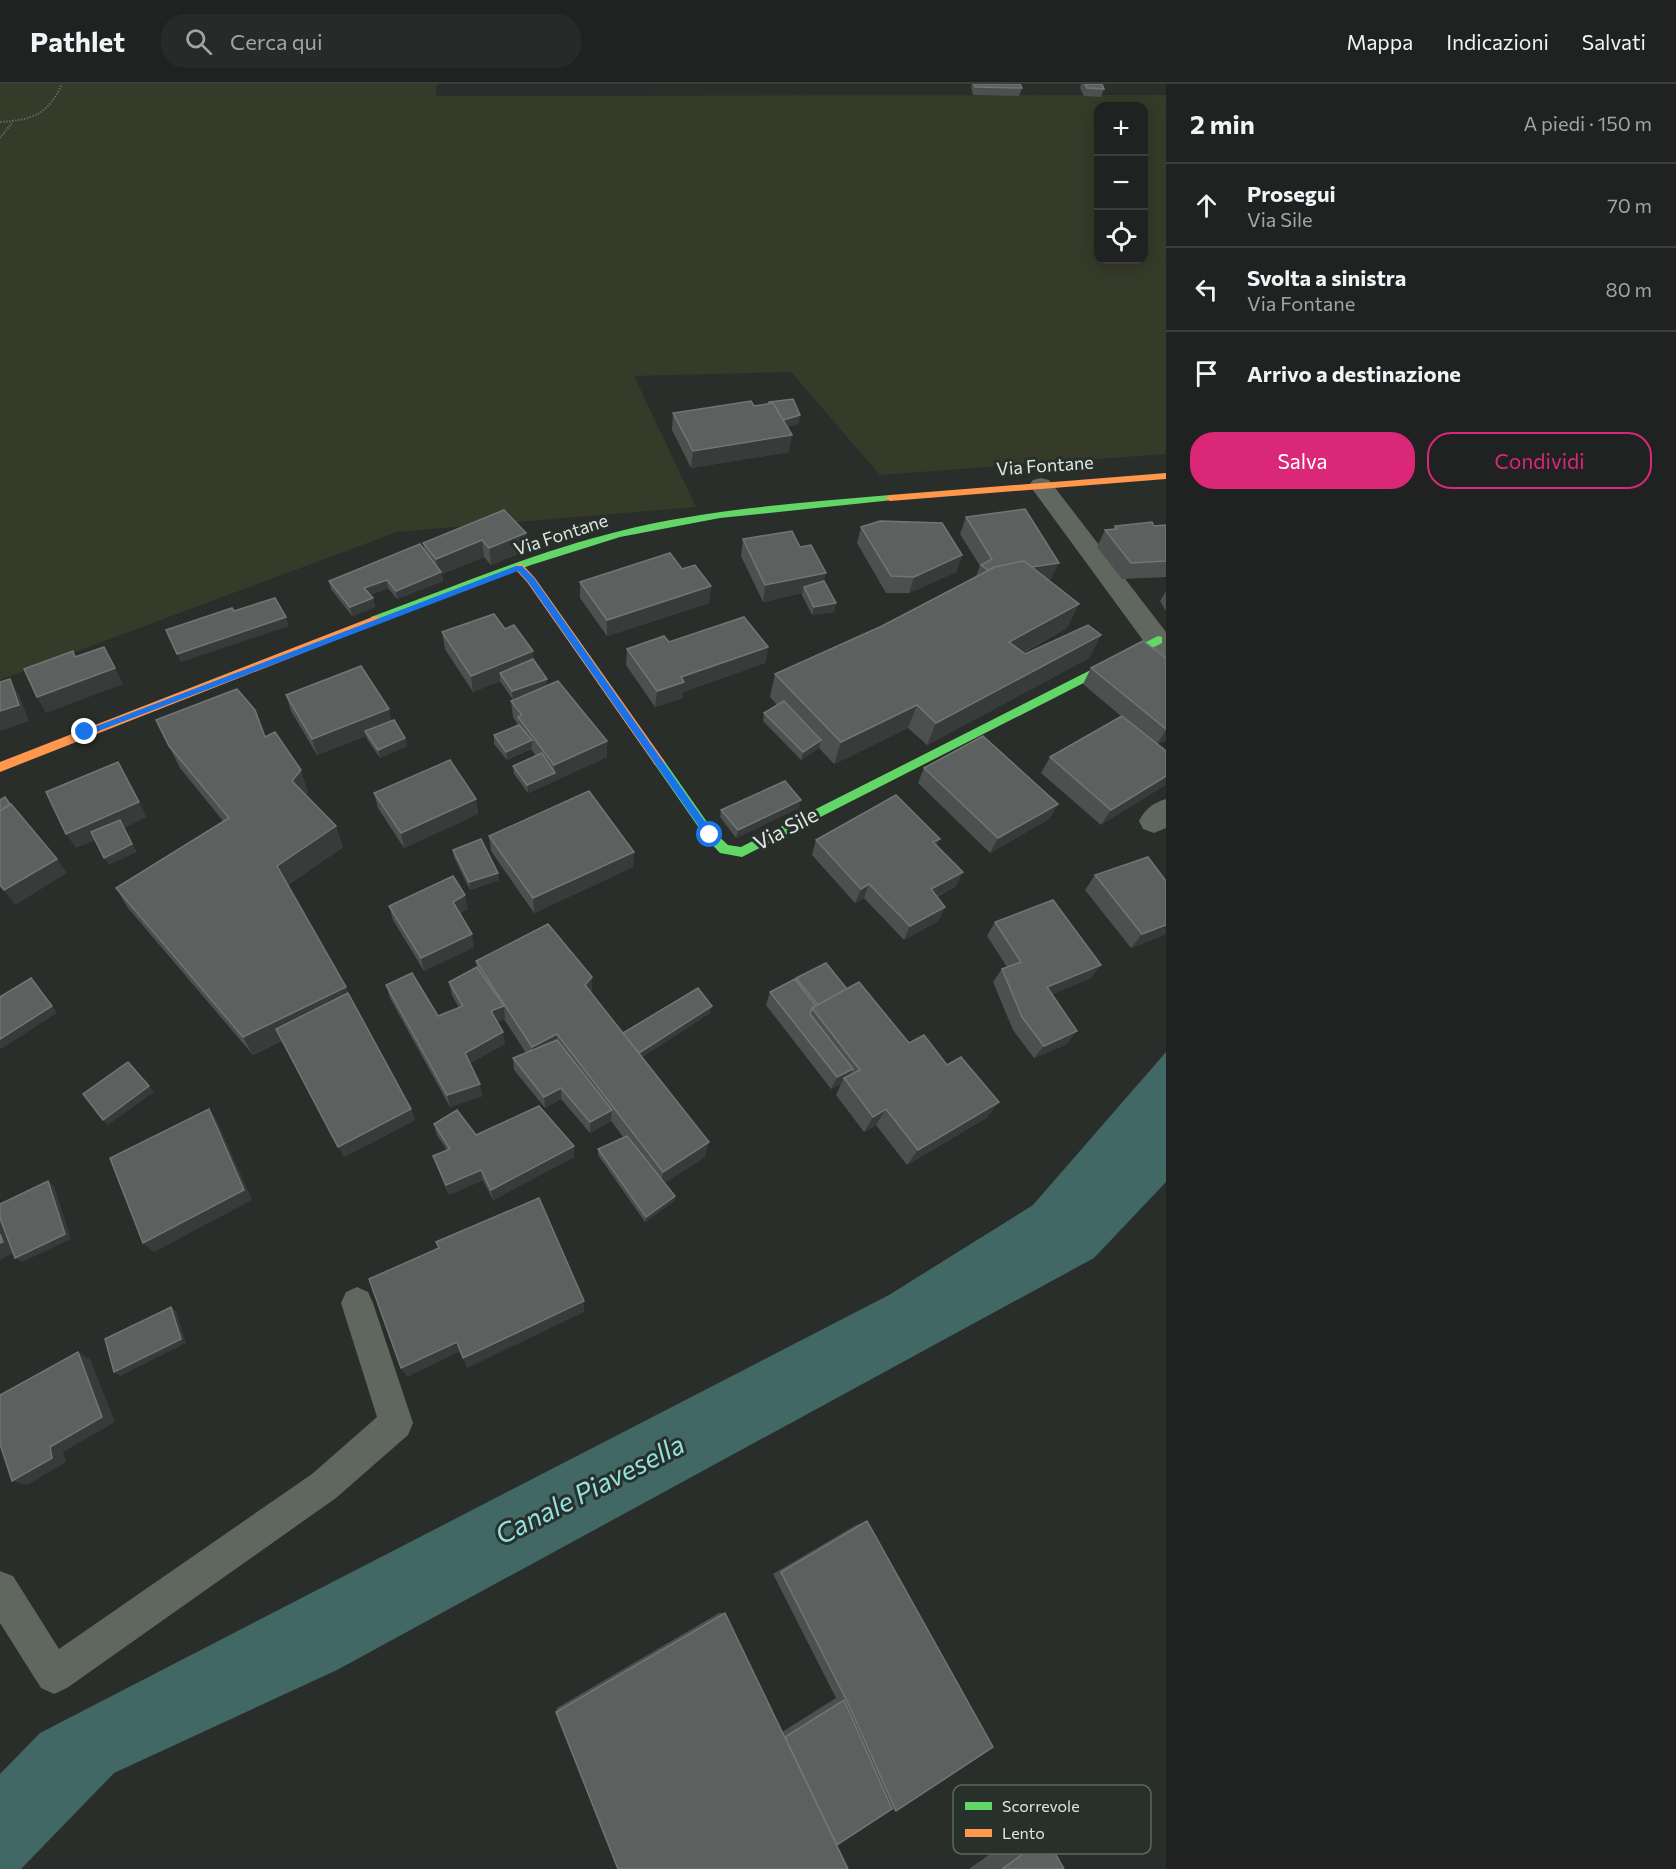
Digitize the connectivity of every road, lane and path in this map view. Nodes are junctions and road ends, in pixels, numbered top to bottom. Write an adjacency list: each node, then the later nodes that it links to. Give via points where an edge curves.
1 (62, 84): 3 (path, via 52,104 27,120)
2 (0, 122): 3 (path)
3 (12, 123): 4 (path)
4 (0, 138)
5 (1166, 476): 6 (street, Via Fontane)
6 (1041, 485): 7 (street, Via Fontane, via 728,513 619,534); 8 (street, Via Sile)
7 (519, 567): 8 (street, Via Sile, via 710,835 724,849 742,852); 9 (street, Via Fontane)
8 (1162, 645)
9 (0, 767)
10 (357, 1303): 11 (lane, via 396,1423 324,1486 54,1676)
11 (0, 1589)

